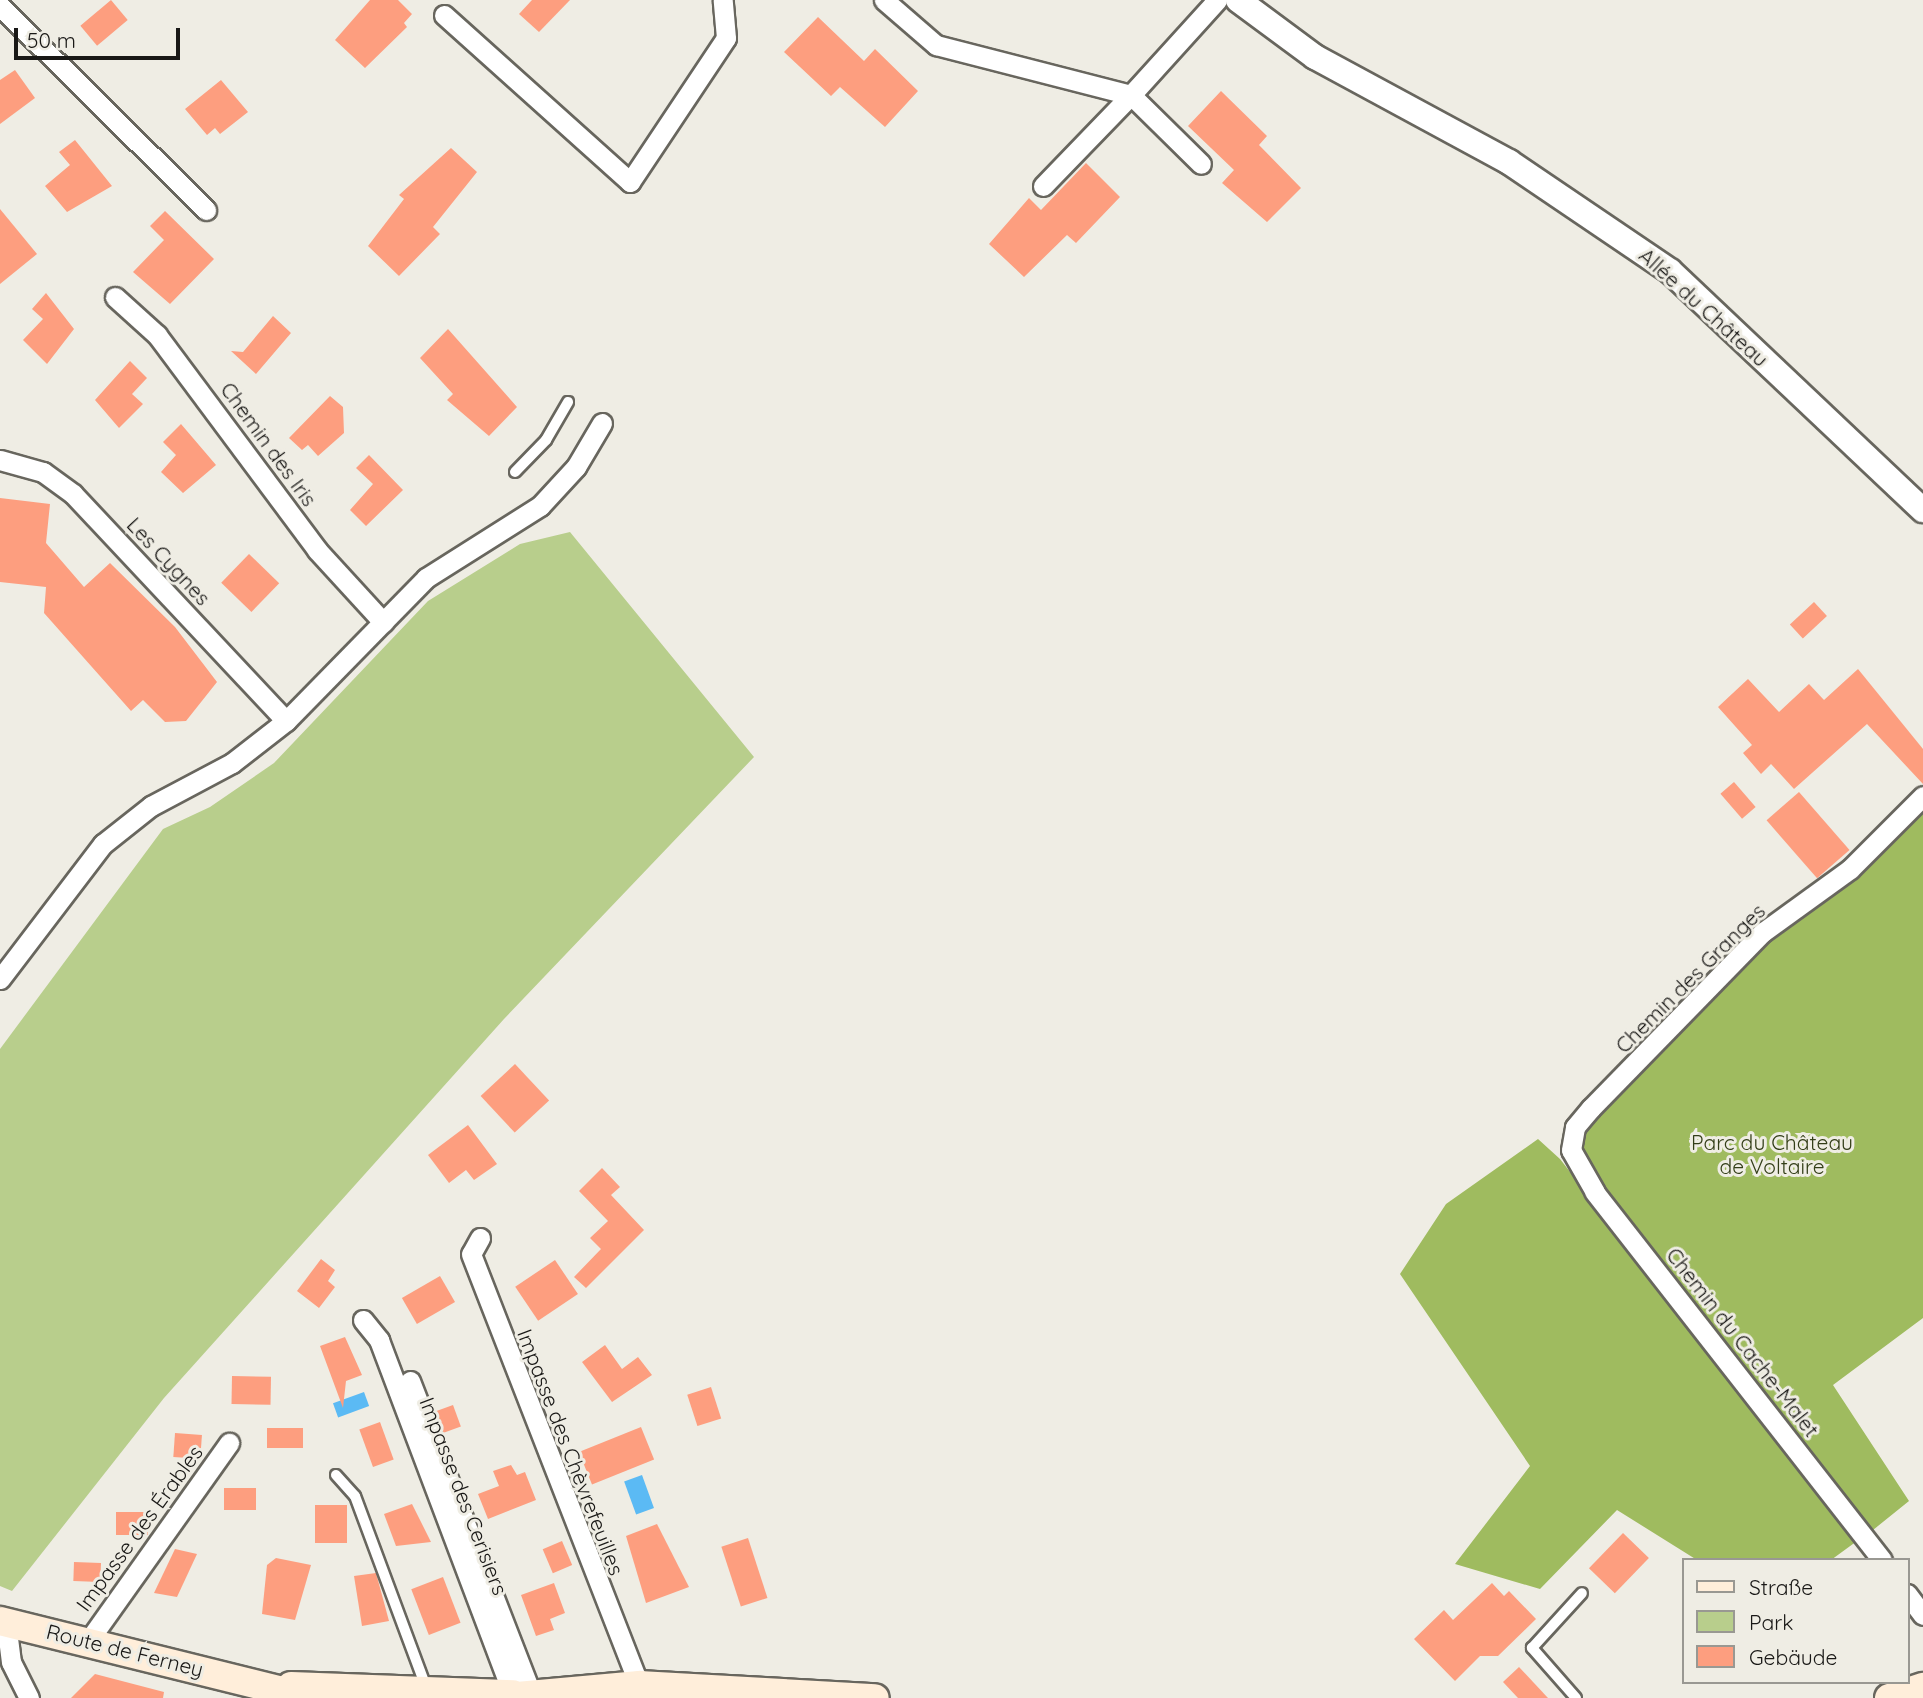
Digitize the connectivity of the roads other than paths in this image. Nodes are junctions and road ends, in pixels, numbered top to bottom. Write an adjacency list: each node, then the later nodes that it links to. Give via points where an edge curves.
1 (723, 0): 6 (street, via 726,38 630,182)
2 (884, 0): 7 (street, via 936,45)
3 (1217, 0): 7 (street)
4 (1238, 0): 16 (street, Allée du Château, via 1315,57 1552,189 1670,271)
5 (0, 6): 10 (street)
6 (444, 15)
7 (1131, 95): 8 (street); 9 (street)
8 (1201, 164)
9 (1043, 187)
10 (206, 210)
11 (115, 297): 17 (street, Chemin des Iris, via 157,335 317,550)
12 (568, 402): 15 (lane, via 546,440)
13 (602, 423): 17 (street, via 576,467 517,524 426,578)
14 (0, 460): 18 (street, Les Cygnes, via 43,472 73,494)
15 (515, 472)
16 (1923, 510)
17 (383, 622): 18 (street)
18 (286, 721): 20 (street, via 232,763 151,806 103,844)
19 (1923, 796): 21 (street, Chemin des Granges, via 1850,869 1763,932 1591,1108 1575,1127)
20 (0, 979)
21 (1571, 1150): 27 (street, Chemin du Cache-Malet, via 1595,1192)
22 (480, 1238): 34 (street, Impasse des Chèvrefeuilles, via 471,1254)
23 (363, 1320): 37 (street, Impasse des Cerisiers, via 379,1340)
24 (410, 1381): 37 (street)
25 (229, 1443): 32 (street, Impasse des Érables)
26 (336, 1475): 35 (lane, via 355,1496)
27 (1880, 1558)
28 (1582, 1593): 41 (lane, via 1532,1648)
29 (1909, 1597): 30 (street)
30 (1923, 1615)
31 (3, 1621): 32 (main road, Route de Ferney); 38 (street, via 8,1653)
32 (89, 1640): 33 (main road, Route de Ferney)
33 (249, 1682): 35 (main road, Route de Ferney); 39 (main road, Route de Ferney)
34 (639, 1685): 37 (main road, Route de Ferney); 40 (main road, Route de Ferney, via 797,1690)
35 (426, 1687): 37 (main road, Route de Ferney)
36 (1923, 1687): 42 (main road)
37 (513, 1695)
38 (29, 1698)
39 (310, 1698)
40 (875, 1698)
41 (1576, 1698)
42 (1889, 1698)

